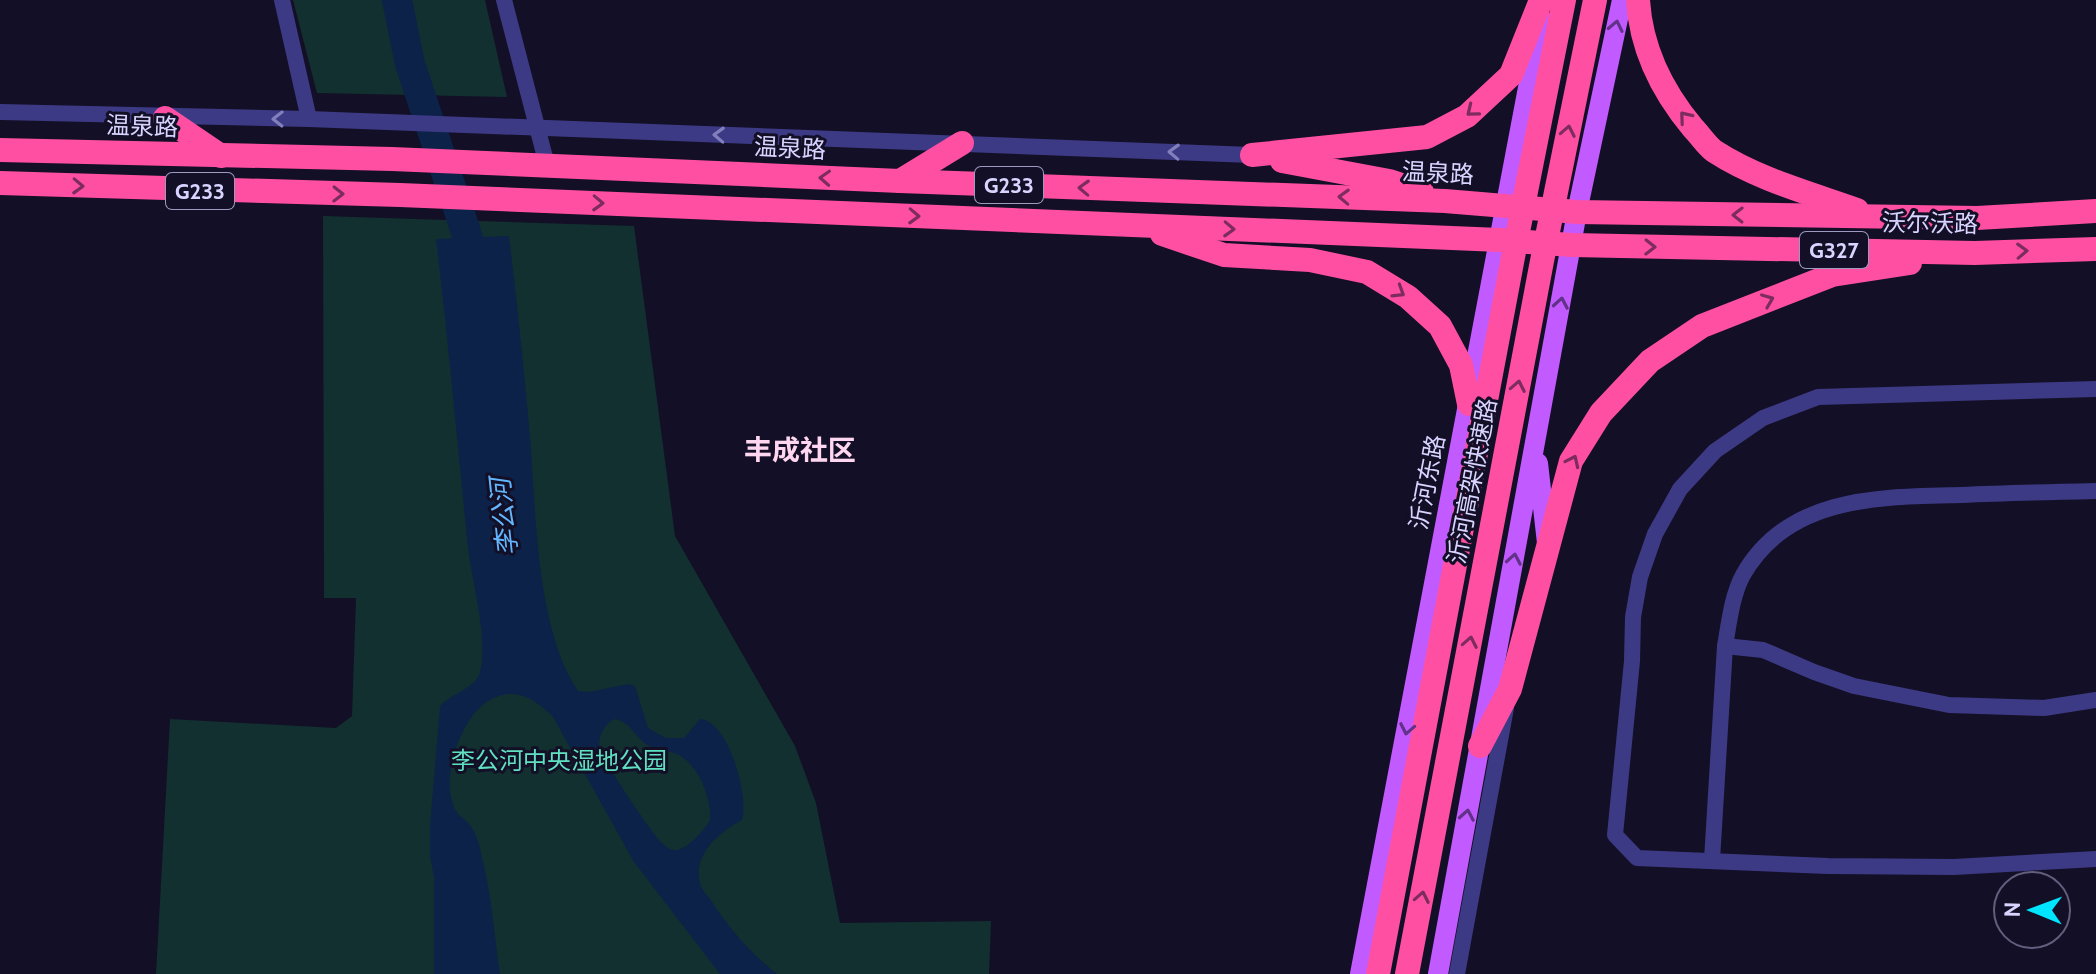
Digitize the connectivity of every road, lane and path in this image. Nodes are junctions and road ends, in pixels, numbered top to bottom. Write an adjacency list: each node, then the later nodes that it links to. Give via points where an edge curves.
1 (282, 0): 10 (street)
2 (504, 0): 11 (street)
3 (1543, 0): 14 (highway, one-way to 14, via 1511,75 1467,116 1427,137); 20 (main road, 沂河东路)
4 (1564, 0): 43 (highway, 沂河高架快速路, bridge)
5 (1595, 0): 44 (highway, 沂河高架快速路, one-way to 5, bridge)
6 (1622, 0): 22 (main road, one-way to 6)
7 (1638, 0): 23 (highway, one-way to 7, via 1758,175 1712,149 1678,110 1656,73)
8 (0, 112): 9 (street)
9 (165, 118): 10 (street, one-way to 9); 15 (highway)
10 (309, 119): 11 (street)
11 (538, 129): 12 (street, one-way to 11); 16 (street)
12 (962, 143): 14 (street, one-way to 12); 17 (highway)
13 (0, 150): 15 (highway, 温泉路 / G233)
14 (1252, 155): 19 (highway, via 1389,181)
15 (221, 156): 16 (highway, 温泉路 / G233)
16 (547, 165): 17 (highway, 温泉路 / G233, one-way to 16)
17 (900, 181): 19 (highway, 温泉路 / G233, one-way to 17)
18 (0, 183): 24 (highway, G233, one-way to 24)
19 (1445, 201): 20 (highway, 温泉路 / G233)
20 (1506, 206): 22 (highway, 温泉路 / G233); 26 (main road, 沂河东路)
21 (2096, 211): 23 (highway, 沃尔沃路 / G327)
22 (1577, 212): 23 (highway, 沃尔沃路 / G327, one-way to 22); 27 (main road)
23 (1874, 217)
24 (1137, 225): 25 (highway, G233, one-way to 25); 30 (highway, via 1224,255)
25 (1374, 234): 26 (highway, G233); 30 (highway)
26 (1500, 240): 27 (highway, G233); 32 (main road, 沂河东路)
27 (1572, 245): 29 (highway, 沃尔沃路 / G327, one-way to 29); 33 (main road, one-way to 27)
28 (2096, 249): 29 (highway, 沃尔沃路 / G327, one-way to 28)
29 (1975, 253): 35 (highway, one-way to 29, via 1571,461 1601,413 1650,361 1702,326 1832,275)
30 (1310, 260): 32 (highway, one-way to 32, via 1367,272 1408,297 1440,326 1461,365)
31 (2096, 389): 41 (street, via 1818,397 1763,418 1715,451 1680,489 1655,534 1640,577 1615,835 1637,858)
32 (1469, 404): 42 (main road, 沂河东路, one-way to 42)
33 (1536, 441): 35 (main road); 39 (main road, one-way to 33)
34 (2096, 491): 36 (street, via 1864,499 1824,508 1789,525 1764,546 1742,576)
35 (1548, 547): 37 (highway)
36 (1725, 646): 38 (street, via 1763,650 1854,686 1949,705 2044,708); 41 (street)
37 (1510, 689): 39 (highway); 46 (street)
38 (2096, 700)
39 (1480, 746): 45 (main road, one-way to 39)
40 (2096, 859): 41 (street, via 1954,867)
41 (1712, 860)
42 (1360, 974)
43 (1378, 974)
44 (1407, 974)
45 (1438, 974)
46 (1457, 974)

